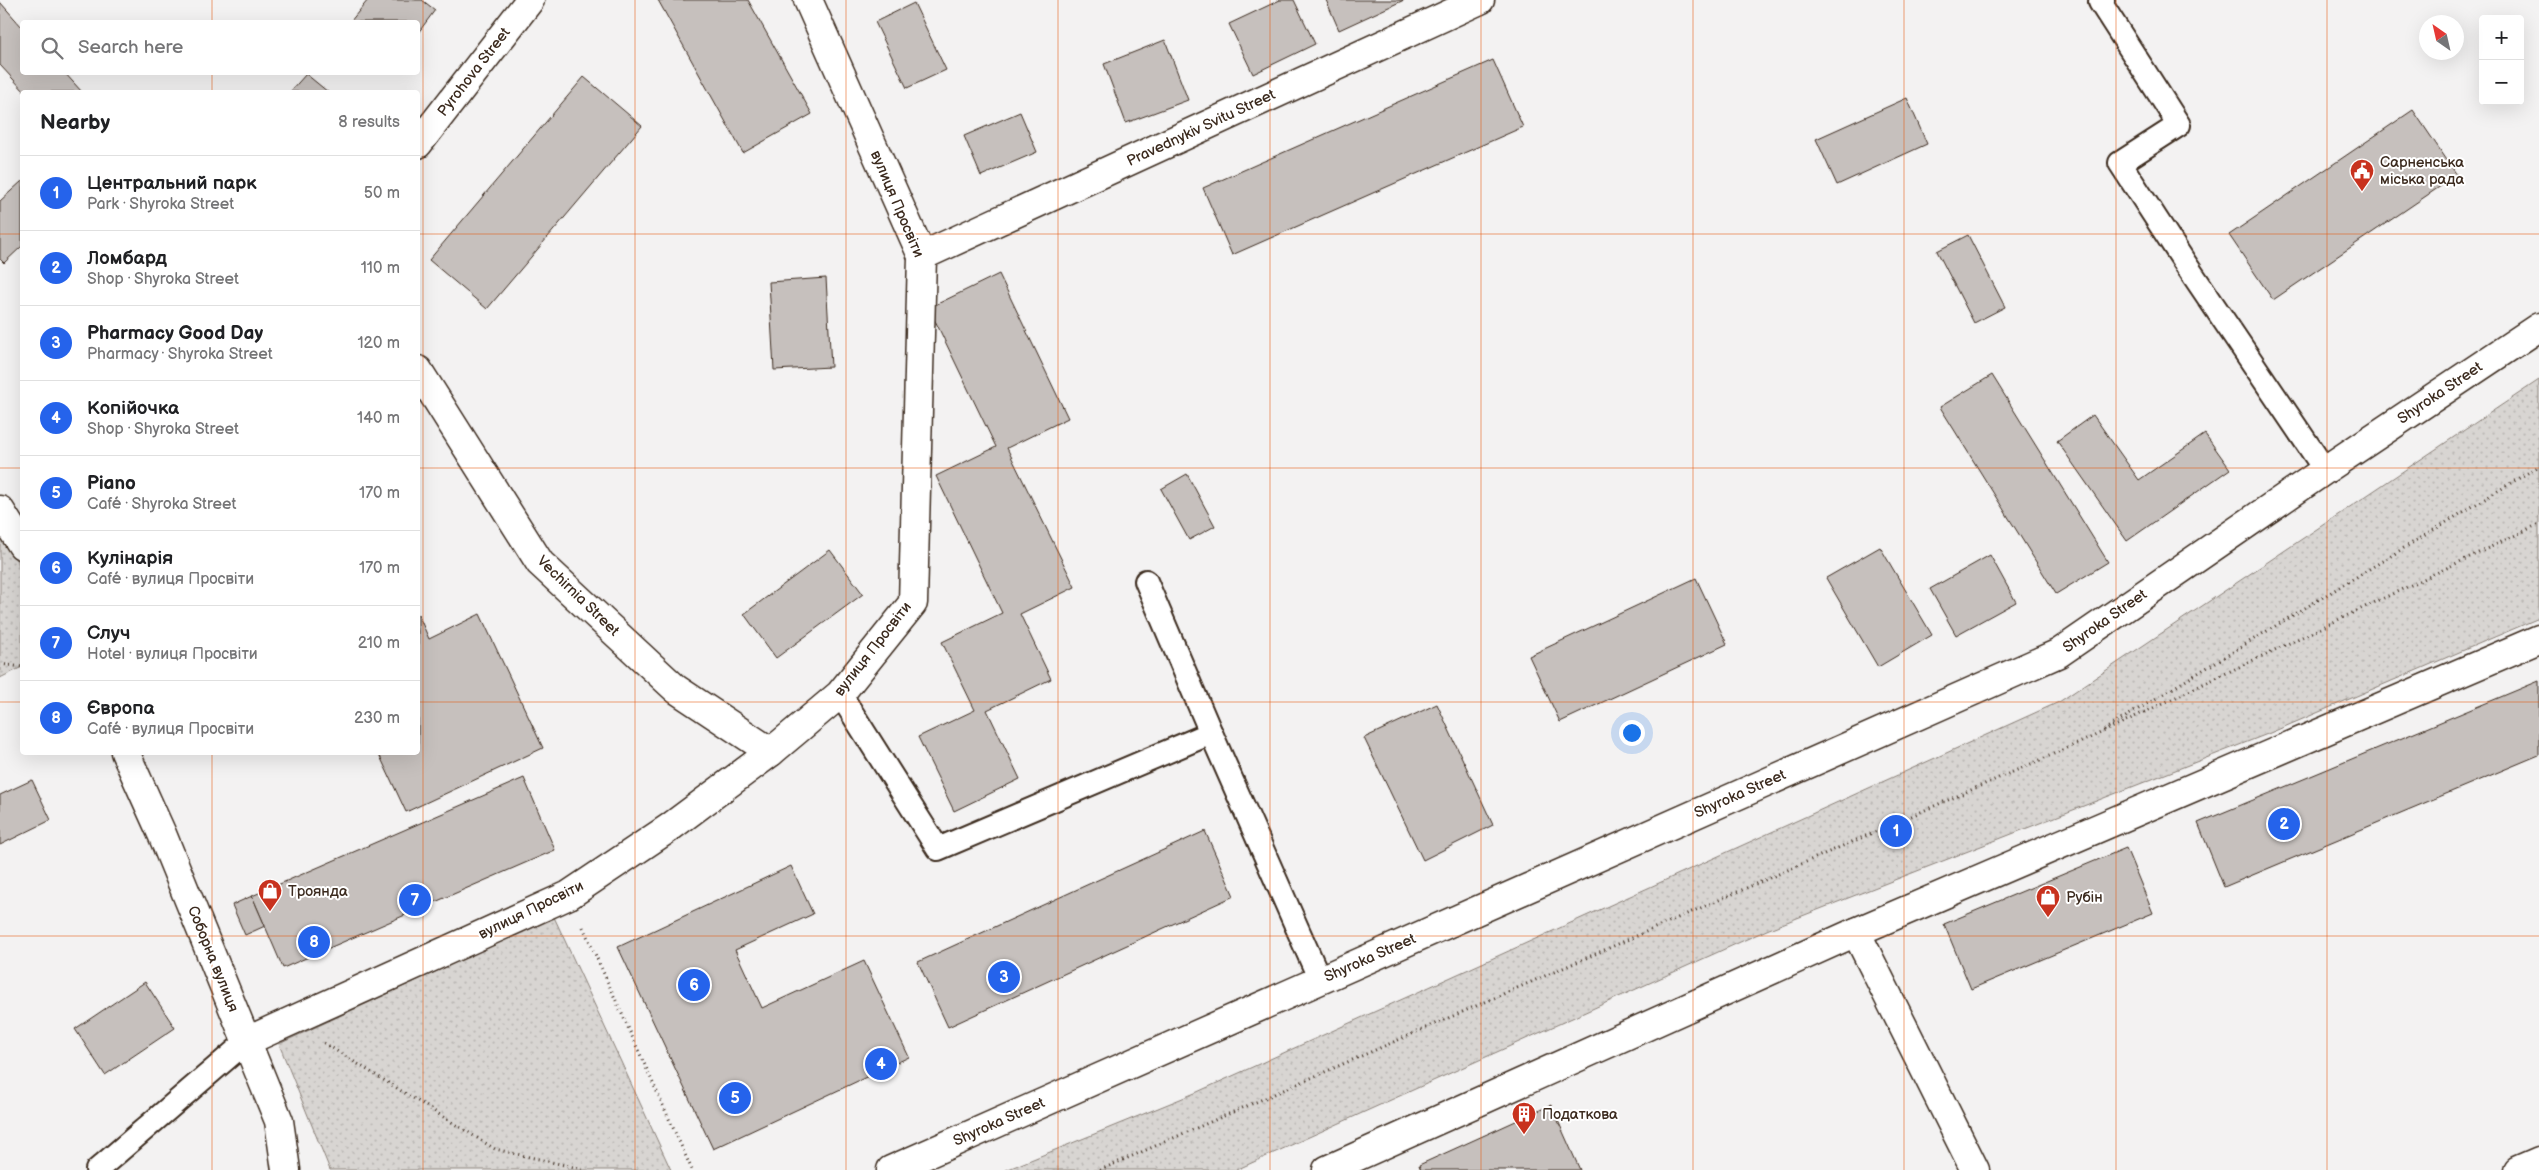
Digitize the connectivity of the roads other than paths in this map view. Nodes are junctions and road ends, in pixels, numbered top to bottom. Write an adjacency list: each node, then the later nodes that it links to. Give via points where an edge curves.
1 (530, 0): 5 (street, Pyrohova Street)
2 (808, 0): 6 (street, вулиця Просвіти)
3 (1480, 0): 6 (street, Pravednykiv Svitu Street)
4 (2103, 0): 9 (lane, via 2100,2 2179,126 2120,163)
5 (420, 141)
6 (922, 256): 14 (street, вулиця Просвіти, via 913,603)
7 (2539, 327): 9 (street, Shyroka Street)
8 (420, 373): 16 (street, Vechirnia Street, via 540,563 676,689)
9 (2325, 470): 19 (street, Shyroka Street, via 2059,654)
10 (0, 510): 11 (street)
11 (20, 542)
12 (1146, 581): 15 (lane)
13 (2539, 639): 18 (street)
14 (840, 694): 15 (lane, via 938,849); 16 (street, вулиця Просвіти)
15 (1210, 733): 19 (lane)
16 (771, 752): 20 (street, вулиця Просвіти, via 669,828 568,894)
17 (126, 755): 20 (street, Соборна вулиця)
18 (1856, 932): 25 (street); 26 (street)
19 (1320, 980): 24 (street, Shyroka Street)
20 (247, 1041): 22 (lane); 23 (street, Соборна вулиця, via 279,1121)
21 (2539, 1161): 27 (street)
22 (97, 1170)
23 (286, 1170)
24 (890, 1170)
25 (1327, 1170)
26 (1974, 1170)
27 (2518, 1170)

